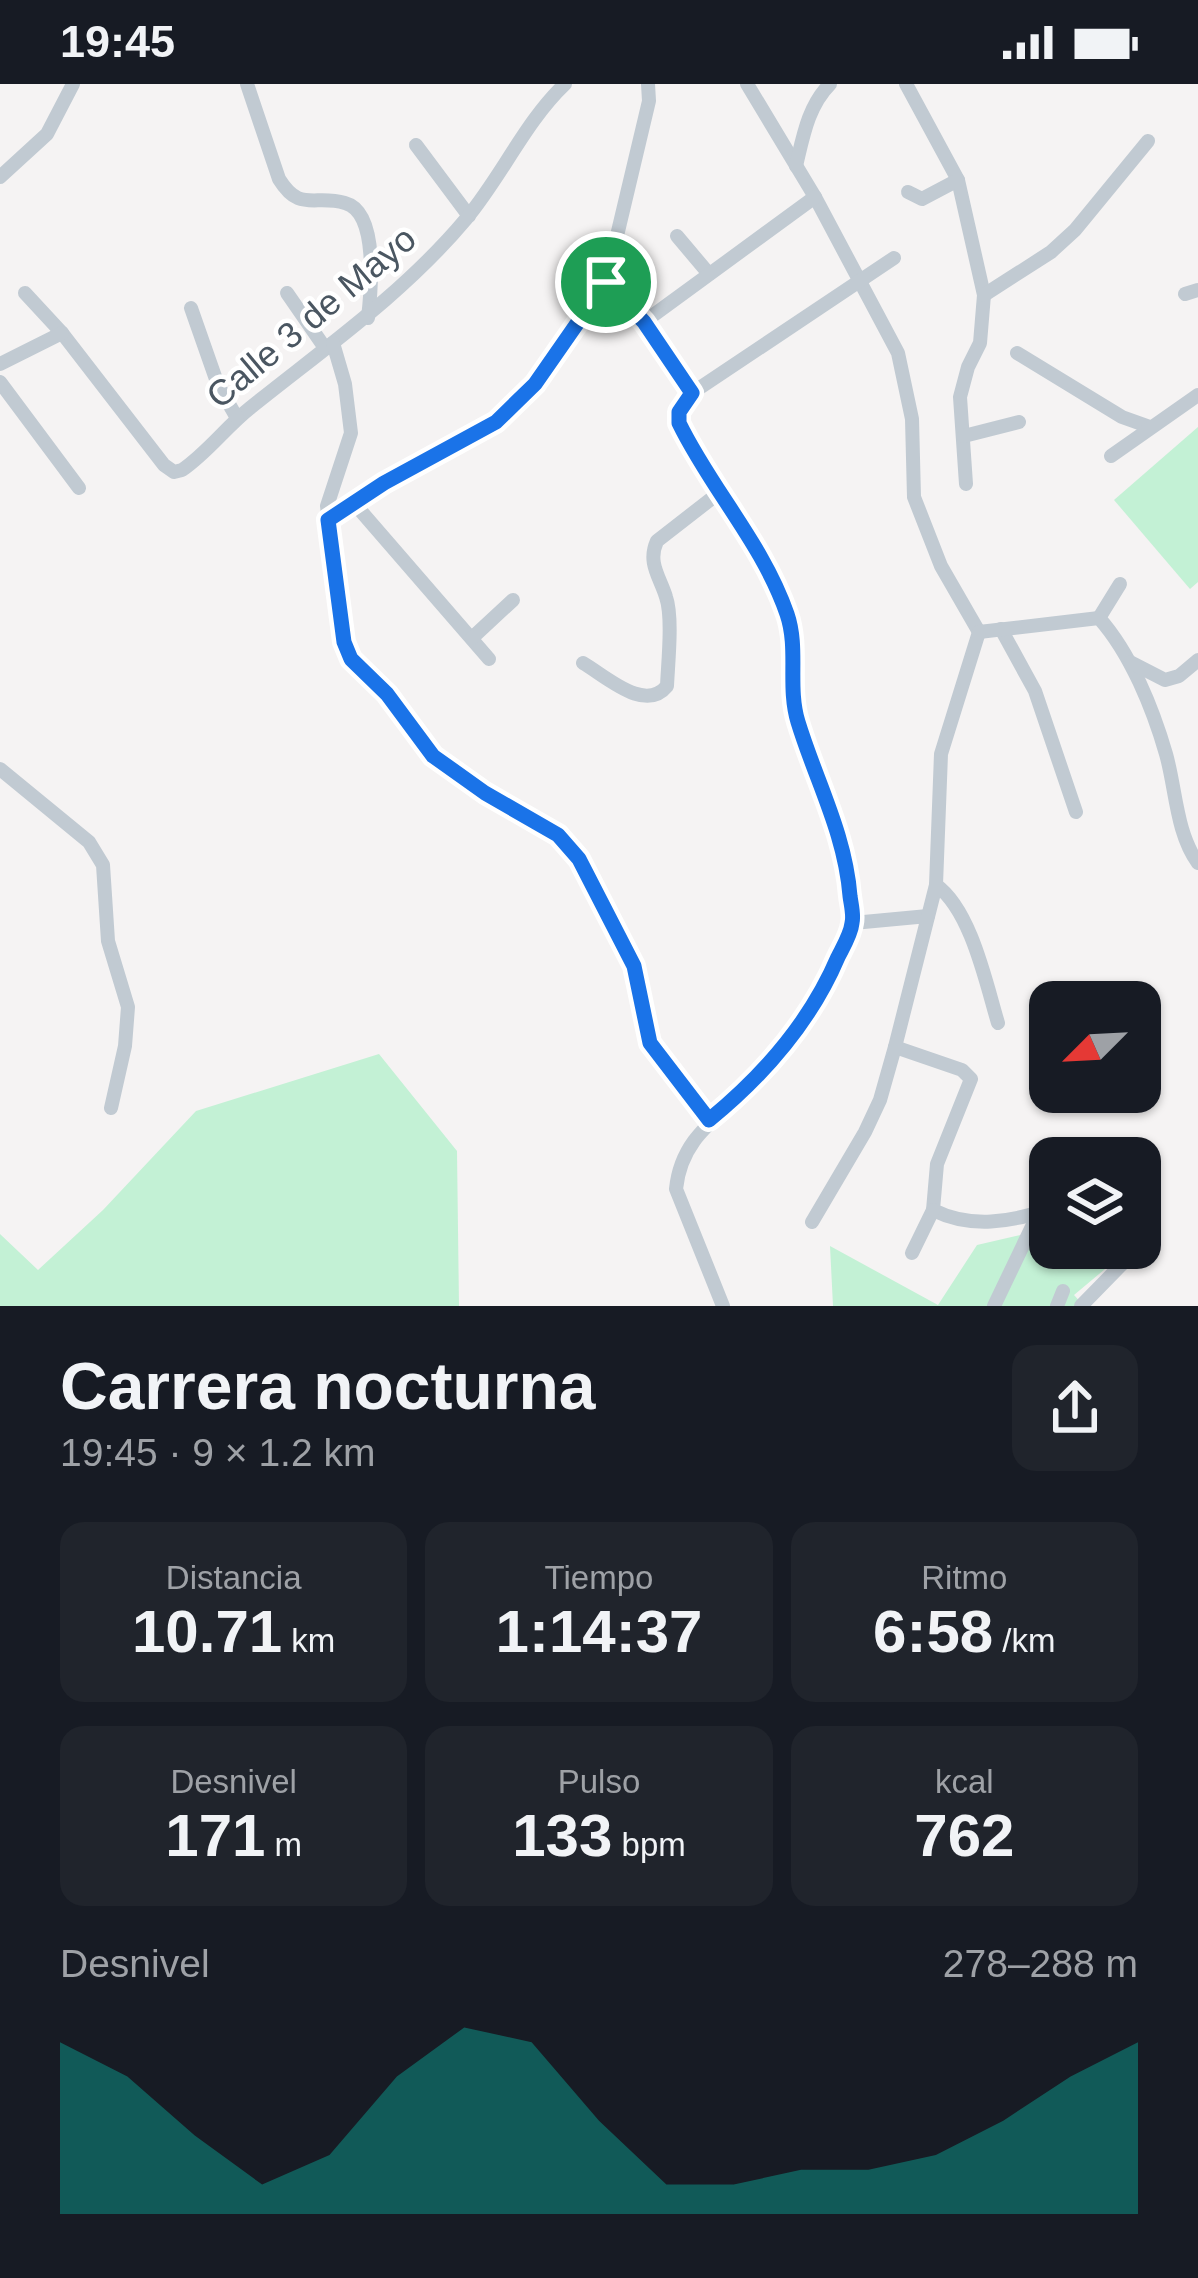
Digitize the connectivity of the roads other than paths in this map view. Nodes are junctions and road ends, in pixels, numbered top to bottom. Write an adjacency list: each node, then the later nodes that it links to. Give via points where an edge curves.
1 (74, 84): 11 (street, via 47,134)
2 (247, 84): 21 (street, via 287,192 344,202 359,213)
3 (565, 84): 15 (street, Calle 3 de Mayo)
4 (648, 84): 20 (street)
5 (747, 84): 10 (street)
6 (830, 84): 10 (street, via 806,125)
7 (907, 84): 12 (street)
8 (1148, 141): 24 (street, via 1052,252)
9 (416, 145): 15 (street)
10 (796, 166): 14 (street)
11 (0, 177)
12 (958, 180): 13 (street, via 922,199); 24 (street)
13 (908, 193)
14 (815, 197): 18 (street); 19 (street)
15 (469, 216): 25 (street, Calle 3 de Mayo)
16 (677, 236): 18 (street)
17 (894, 258): 19 (street)
18 (710, 274): 28 (street)
19 (859, 280): 34 (street); 50 (street, via 906,375 914,497)
20 (606, 282): 28 (street); 44 (street, via 535,384 496,422)
21 (371, 286): 25 (street); 27 (street)
22 (25, 293): 29 (street)
23 (287, 293): 30 (street)
24 (984, 295): 39 (street, via 980,343 960,398)
25 (389, 300): 27 (street, Calle 3 de Mayo)
26 (190, 308): 36 (street)
27 (368, 317): 30 (street, Calle 3 de Mayo)
28 (644, 322): 34 (street)
29 (62, 333): 32 (street); 36 (street, Calle 3 de Mayo, via 174,472)
30 (329, 346): 36 (street, Calle 3 de Mayo); 45 (street, via 345,384 351,434)
31 (1017, 353): 38 (street)
32 (0, 364)
33 (0, 382): 42 (street)
34 (692, 393): 43 (street, via 679,423)
35 (1198, 395): 38 (street)
36 (237, 418)
37 (1019, 422): 39 (street)
38 (1150, 427): 40 (street)
39 (964, 436): 41 (street)
40 (1112, 456)
41 (966, 484)
42 (79, 488)
43 (721, 492): 55 (street, via 653,550 670,614 662,693 638,695); 61 (street, via 788,615 796,717 835,820)
44 (353, 502): 45 (street); 51 (street)
45 (328, 520): 65 (street, via 351,659 433,756 558,835 579,859 634,966 650,1043)
46 (1120, 584): 48 (street)
47 (513, 600): 51 (street)
48 (1099, 618): 49 (street); 53 (street)
49 (1001, 629): 50 (street); 57 (street, via 1035,691)
50 (979, 632): 59 (street, via 940,754)
51 (472, 638): 52 (street)
52 (489, 659)
53 (1126, 659): 54 (street, via 1165,680); 58 (street, via 1165,751)
54 (1198, 660)
55 (584, 663)
56 (0, 769): 64 (street, via 89,842 103,866 109,941 128,1007)
57 (1076, 812)
58 (1198, 863)
59 (936, 885): 60 (street); 62 (street, via 961,914)
60 (928, 916): 61 (street); 63 (street)
61 (853, 923): 65 (street, via 824,990 786,1044)
62 (998, 1023)
63 (895, 1047): 66 (street, via 971,1079 938,1165); 68 (street, via 865,1132)
64 (111, 1108)
65 (709, 1120): 72 (street, via 677,1172 676,1189)
66 (933, 1210): 67 (street, via 974,1222); 70 (street)
67 (1029, 1213)
68 (812, 1222)
69 (1029, 1239): 73 (street)
70 (912, 1253)
71 (1117, 1269): 74 (street)
72 (723, 1306)
73 (994, 1306)
74 (1081, 1306)

